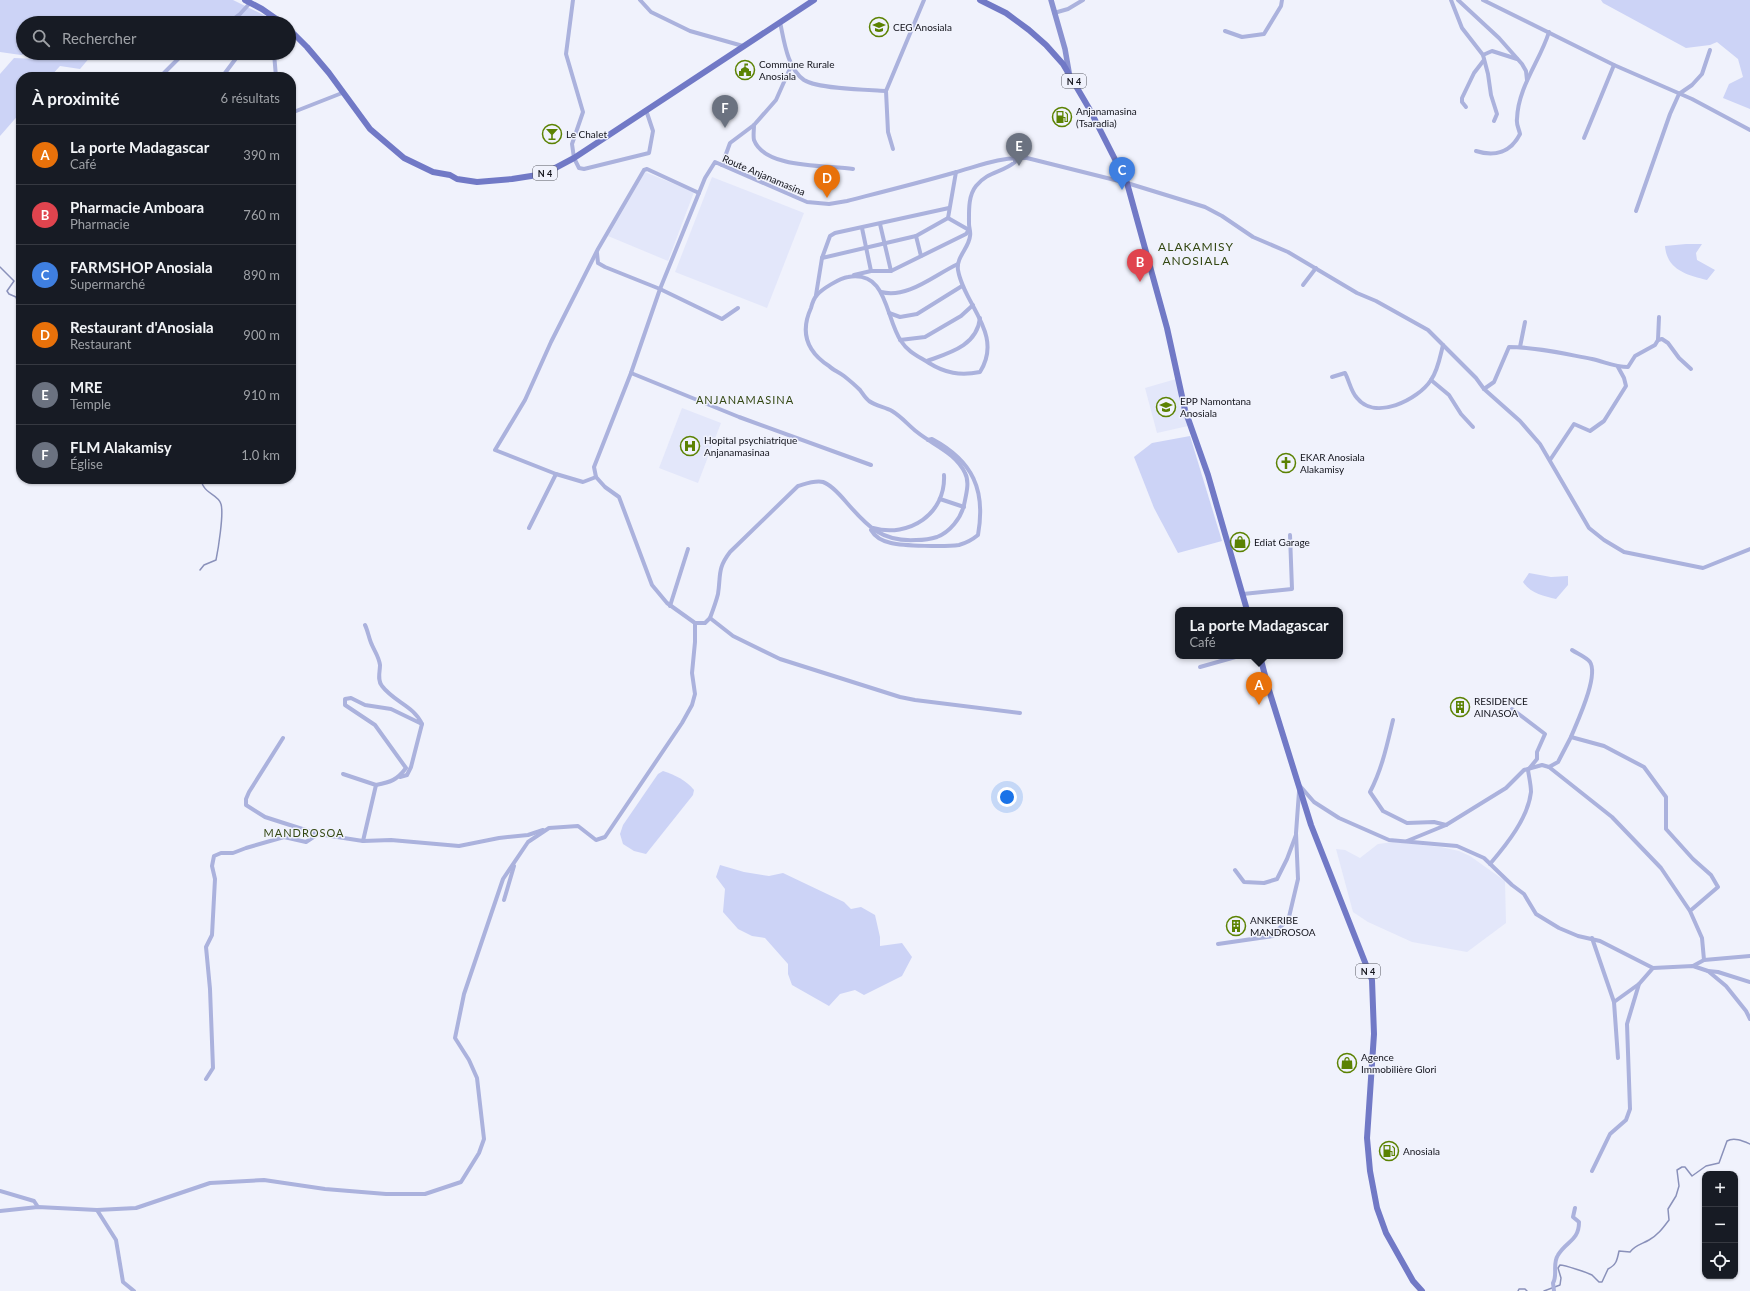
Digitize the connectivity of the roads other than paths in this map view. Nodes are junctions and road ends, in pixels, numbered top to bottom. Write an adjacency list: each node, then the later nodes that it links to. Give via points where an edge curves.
1 (573, 0): 47 (street, via 566,54 583,112 572,144)
2 (640, 0): 20 (street, via 651,12 690,31)
3 (814, 0): 16 (main road, N 4)
4 (924, 0): 35 (street)
5 (980, 0): 33 (main road, N 4, via 1006,13 1029,30 1050,49)
6 (1051, 0): 13 (street)
7 (1083, 0): 13 (street, via 1068,9)
8 (1282, 0): 17 (street, via 1264,34 1242,37)
9 (1451, 0): 22 (street, via 1462,28)
10 (1458, 0): 27 (street, via 1491,30)
11 (1484, 0): 18 (street)
12 (247, 2): 14 (street); 15 (main road)
13 (1054, 13): 33 (street)
14 (237, 16)
15 (270, 16)
16 (780, 22): 20 (main road, N 4); 28 (street)
17 (1225, 31)
18 (1548, 32): 29 (street); 34 (street, via 1544,47)
19 (296, 36): 36 (main road, N 4, via 329,73)
20 (743, 46): 39 (main road, N 4)
21 (1710, 50): 37 (street, via 1702,74)
22 (1484, 55): 26 (street); 27 (street, via 1492,51)
23 (177, 60): 30 (street)
24 (235, 60): 31 (street)
25 (275, 60): 32 (street)
26 (1484, 60): 38 (street, via 1474,73 1462,98); 41 (street, via 1497,114)
27 (1518, 60): 34 (street, via 1526,71)
28 (792, 64): 35 (street, via 804,80 816,85); 42 (street, via 780,92)
29 (1614, 65): 37 (street); 44 (street)
30 (164, 72)
31 (226, 72)
32 (276, 72)
33 (1069, 72): 52 (main road, N 4)
34 (1527, 80): 46 (street, via 1516,120 1520,134 1516,142 1510,148 1493,154)
35 (886, 92): 45 (street, via 888,132)
36 (342, 93): 40 (street); 47 (main road, N 4, via 381,140 404,158 433,172 477,182 512,179 544,174)
37 (1679, 94): 43 (street); 55 (street)
38 (1466, 107)
39 (646, 109): 47 (main road, N 4); 47 (street, via 653,131 649,153 584,169 579,168)
40 (296, 111)
41 (1494, 121)
42 (754, 125): 49 (street, via 730,143); 50 (street, via 754,141 763,152 773,157 814,166)
43 (1750, 130)
44 (1584, 138)
45 (893, 149)
46 (1476, 151)
47 (574, 158)
48 (1015, 158): 51 (street, Route Anjanamasina, via 985,163); 52 (street, Route Anjanamasina, via 1027,158); 59 (street, via 1015,162 1010,166 988,175 971,194)
49 (722, 165): 51 (street, Route Anjanamasina, via 807,202 829,204); 53 (street, Route Anjanamasina, via 715,162)
50 (853, 169)
51 (956, 172): 54 (street)
52 (1127, 183): 67 (street, Route Anjanamasina, via 1205,207 1253,237); 107 (main road, N 4, via 1165,320 1185,410 1208,475)
53 (699, 192): 63 (street, via 647,169 644,170); 73 (street, Route Anjanamasina)
54 (949, 208): 56 (street); 57 (street)
55 (1636, 211)
56 (948, 218): 59 (street); 60 (street)
57 (880, 224): 58 (street); 61 (street)
58 (862, 228): 62 (street); 65 (street, via 830,236)
59 (970, 230): 64 (street); 66 (street, via 970,240)
60 (916, 236): 61 (street); 64 (street)
61 (884, 244): 62 (street); 69 (street)
62 (865, 248): 65 (street); 68 (street)
63 (598, 249): 73 (street, via 598,263); 97 (street, via 554,335 526,400 495,450)
64 (921, 256): 69 (street)
65 (822, 258): 75 (street)
66 (958, 264): 72 (street); 74 (street, via 904,292 892,295)
67 (1316, 268): 71 (street); 84 (street, Route Anjanamasina, via 1357,293 1376,300 1428,330)
68 (870, 271): 69 (street); 70 (street)
69 (891, 271)
70 (846, 277): 74 (street, via 872,280); 75 (street)
71 (1304, 285)
72 (962, 286): 76 (street); 78 (street, via 917,314 900,317)
73 (660, 289): 77 (street, via 722,319); 89 (street, Route Anjanamasina)
74 (881, 292): 78 (street)
75 (816, 296): 94 (street, via 804,328 810,347 868,400 900,416)
76 (973, 305): 79 (street); 82 (street, via 961,316 925,337)
77 (738, 308)
78 (889, 313): 82 (street)
79 (980, 316): 86 (street, via 976,332 959,350); 86 (street, via 987,340 986,358 980,372 968,375 955,374 939,370)
80 (1659, 318): 83 (street)
81 (1525, 322): 85 (street)
82 (900, 340): 86 (street, via 908,350)
83 (1658, 340): 87 (street, via 1655,345 1635,356 1628,366); 88 (street, via 1662,339 1668,343)
84 (1443, 345): 91 (street, via 1439,363); 92 (street, Route Anjanamasina)
85 (1520, 347): 87 (street, via 1584,358); 92 (street, via 1509,347 1494,382)
86 (927, 361)
87 (1618, 367): 95 (street, via 1626,386 1604,421 1590,431 1574,424)
88 (1691, 369)
89 (631, 372): 96 (street, via 739,417); 99 (street, Route Anjanamasina, via 594,467)
90 (1332, 377): 91 (street, via 1345,373 1357,398 1371,408 1387,408 1420,394)
91 (1431, 380): 93 (street, via 1449,395)
92 (1484, 389): 95 (street, Route Anjanamasina, via 1520,421)
93 (1473, 427)
94 (928, 440): 101 (street, via 951,454 966,474); 102 (street, via 932,439 954,452 973,474 980,504 978,535 958,545 907,545 879,539)
95 (1550, 460): 106 (street, Route Anjanamasina, via 1589,528 1624,552 1702,568)
96 (871, 465)
97 (556, 474): 99 (street, via 583,482); 103 (street)
98 (944, 475): 100 (street)
99 (596, 477): 108 (street, via 619,497 652,585)
100 (940, 499): 101 (street); 102 (street, via 929,515 904,529 884,531)
101 (964, 507): 102 (street, via 959,519 938,537 907,540 891,538)
102 (869, 527): 110 (street, via 839,494 822,482 798,486 724,559 720,568 718,593)
103 (529, 528)
104 (1290, 535): 107 (street, via 1292,589)
105 (688, 549): 108 (street)
106 (1750, 549)
107 (1243, 594): 109 (main road, N 4)
108 (670, 606): 111 (street)
109 (1246, 607)
110 (710, 618): 111 (street, via 705,622); 118 (street, via 733,636 780,658 900,697)
111 (695, 622): 130 (street, via 692,705 605,837 596,840 578,826)
112 (365, 624): 120 (street, via 378,655 381,686 412,710)
113 (1572, 650): 121 (street, via 1586,658 1593,672)
114 (1227, 659): 116 (street)
115 (1261, 659): 127 (main road, N 4)
116 (1200, 666)
117 (1512, 710): 124 (street, via 1545,734 1537,752 1538,759)
118 (1020, 713)
119 (1393, 720): 129 (street, via 1387,751 1370,792 1383,812 1407,823 1434,822)
120 (422, 724): 126 (street, via 411,767 407,775); 126 (street, via 391,709 365,705 351,698 344,699 345,705 375,725 390,743 406,768)
121 (1571, 737): 123 (street, via 1558,762); 139 (street, via 1604,746 1644,767 1666,797 1666,829 1711,875 1718,887)
122 (282, 738): 132 (street, via 249,792 246,805 265,817)
123 (1549, 767): 124 (street, via 1542,765); 139 (street, via 1626,830 1661,868)
124 (1528, 770): 129 (street, via 1524,770 1506,788); 136 (street, via 1531,790 1529,802 1513,836)
125 (343, 774): 128 (street)
126 (400, 777): 128 (street, via 389,783)
127 (1298, 784): 131 (street); 134 (street, via 1314,802 1339,818 1389,840); 160 (main road, N 4, via 1311,825 1372,980 1374,1034 1367,1138 1370,1171 1377,1208 1386,1233 1413,1281)
128 (376, 785): 133 (street)
129 (1446, 825): 134 (street)
130 (549, 828): 133 (street, via 528,835 459,846 391,840); 135 (street, via 528,842)
131 (1296, 833): 137 (street, via 1277,878 1264,883 1244,882); 141 (street, via 1298,879 1289,917 1284,925 1273,936)
132 (318, 834): 133 (street); 152 (street, via 306,842 284,837 214,856 212,936 206,947 213,1068)
133 (363, 841)
134 (1405, 841): 136 (street, via 1456,846 1484,858)
135 (516, 861): 138 (street); 157 (street, via 503,879 485,931 464,994 455,1038 477,1078 484,1140 461,1182 425,1194 325,1189 264,1180 210,1183 136,1208)
136 (1490, 864): 140 (street, via 1524,894 1536,914 1578,936)
137 (1235, 870)
138 (504, 900)
139 (1690, 911): 143 (street, via 1702,938)
140 (1592, 938): 145 (street); 149 (street)
141 (1218, 944)
142 (1750, 956): 143 (street)
143 (1704, 960): 144 (street)
144 (1693, 966): 145 (street); 146 (street)
145 (1653, 968): 148 (street)
146 (1708, 971): 147 (street); 150 (street, via 1726,986)
147 (1750, 982)
148 (1639, 984): 149 (street); 153 (street, via 1627,1024 1630,1109 1626,1120 1610,1134)
149 (1614, 1002): 151 (street)
150 (1750, 1019)
151 (1618, 1058)
152 (206, 1079)
153 (1592, 1172)
154 (0, 1191): 155 (street, via 34,1201)
155 (38, 1207): 157 (street); 158 (street)
156 (1574, 1208): 161 (street, via 1573,1217 1579,1222 1579,1230 1555,1262)
157 (97, 1210): 159 (street, via 116,1240 123,1282)
158 (0, 1211)
159 (134, 1291)
160 (1422, 1291)
161 (1554, 1291)

